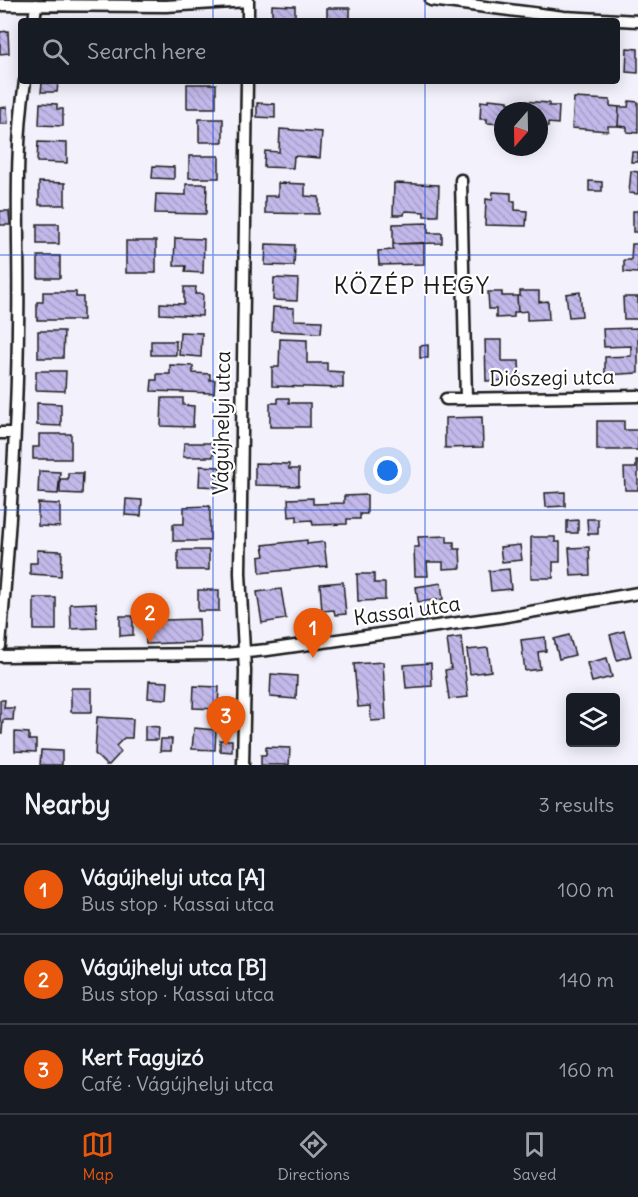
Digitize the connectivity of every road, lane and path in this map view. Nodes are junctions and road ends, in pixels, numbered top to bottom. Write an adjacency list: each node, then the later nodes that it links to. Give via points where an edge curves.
1 (248, 0): 4 (street, via 166,6); 6 (street)
2 (431, 0): 7 (street)
3 (0, 5): 4 (street)
4 (36, 5): 5 (street)
5 (34, 18)
6 (248, 18)
7 (582, 18)
8 (620, 20): 9 (street)
9 (638, 21)
10 (25, 84): 17 (street, via 18,139)
11 (247, 84): 20 (street, Vágújhelyi utca, via 240,573)
12 (461, 180): 15 (street, Diószegi utca)
13 (638, 396): 15 (street, Diószegi utca)
14 (446, 399): 15 (street, Diószegi utca)
15 (466, 399)
16 (0, 433): 17 (street)
17 (15, 433): 19 (street)
18 (638, 593): 20 (street, Kassai utca, via 501,617)
19 (0, 646)
20 (244, 652): 21 (street, Kassai utca); 22 (street, Vágújhelyi utca)
21 (0, 656)
22 (243, 765)

